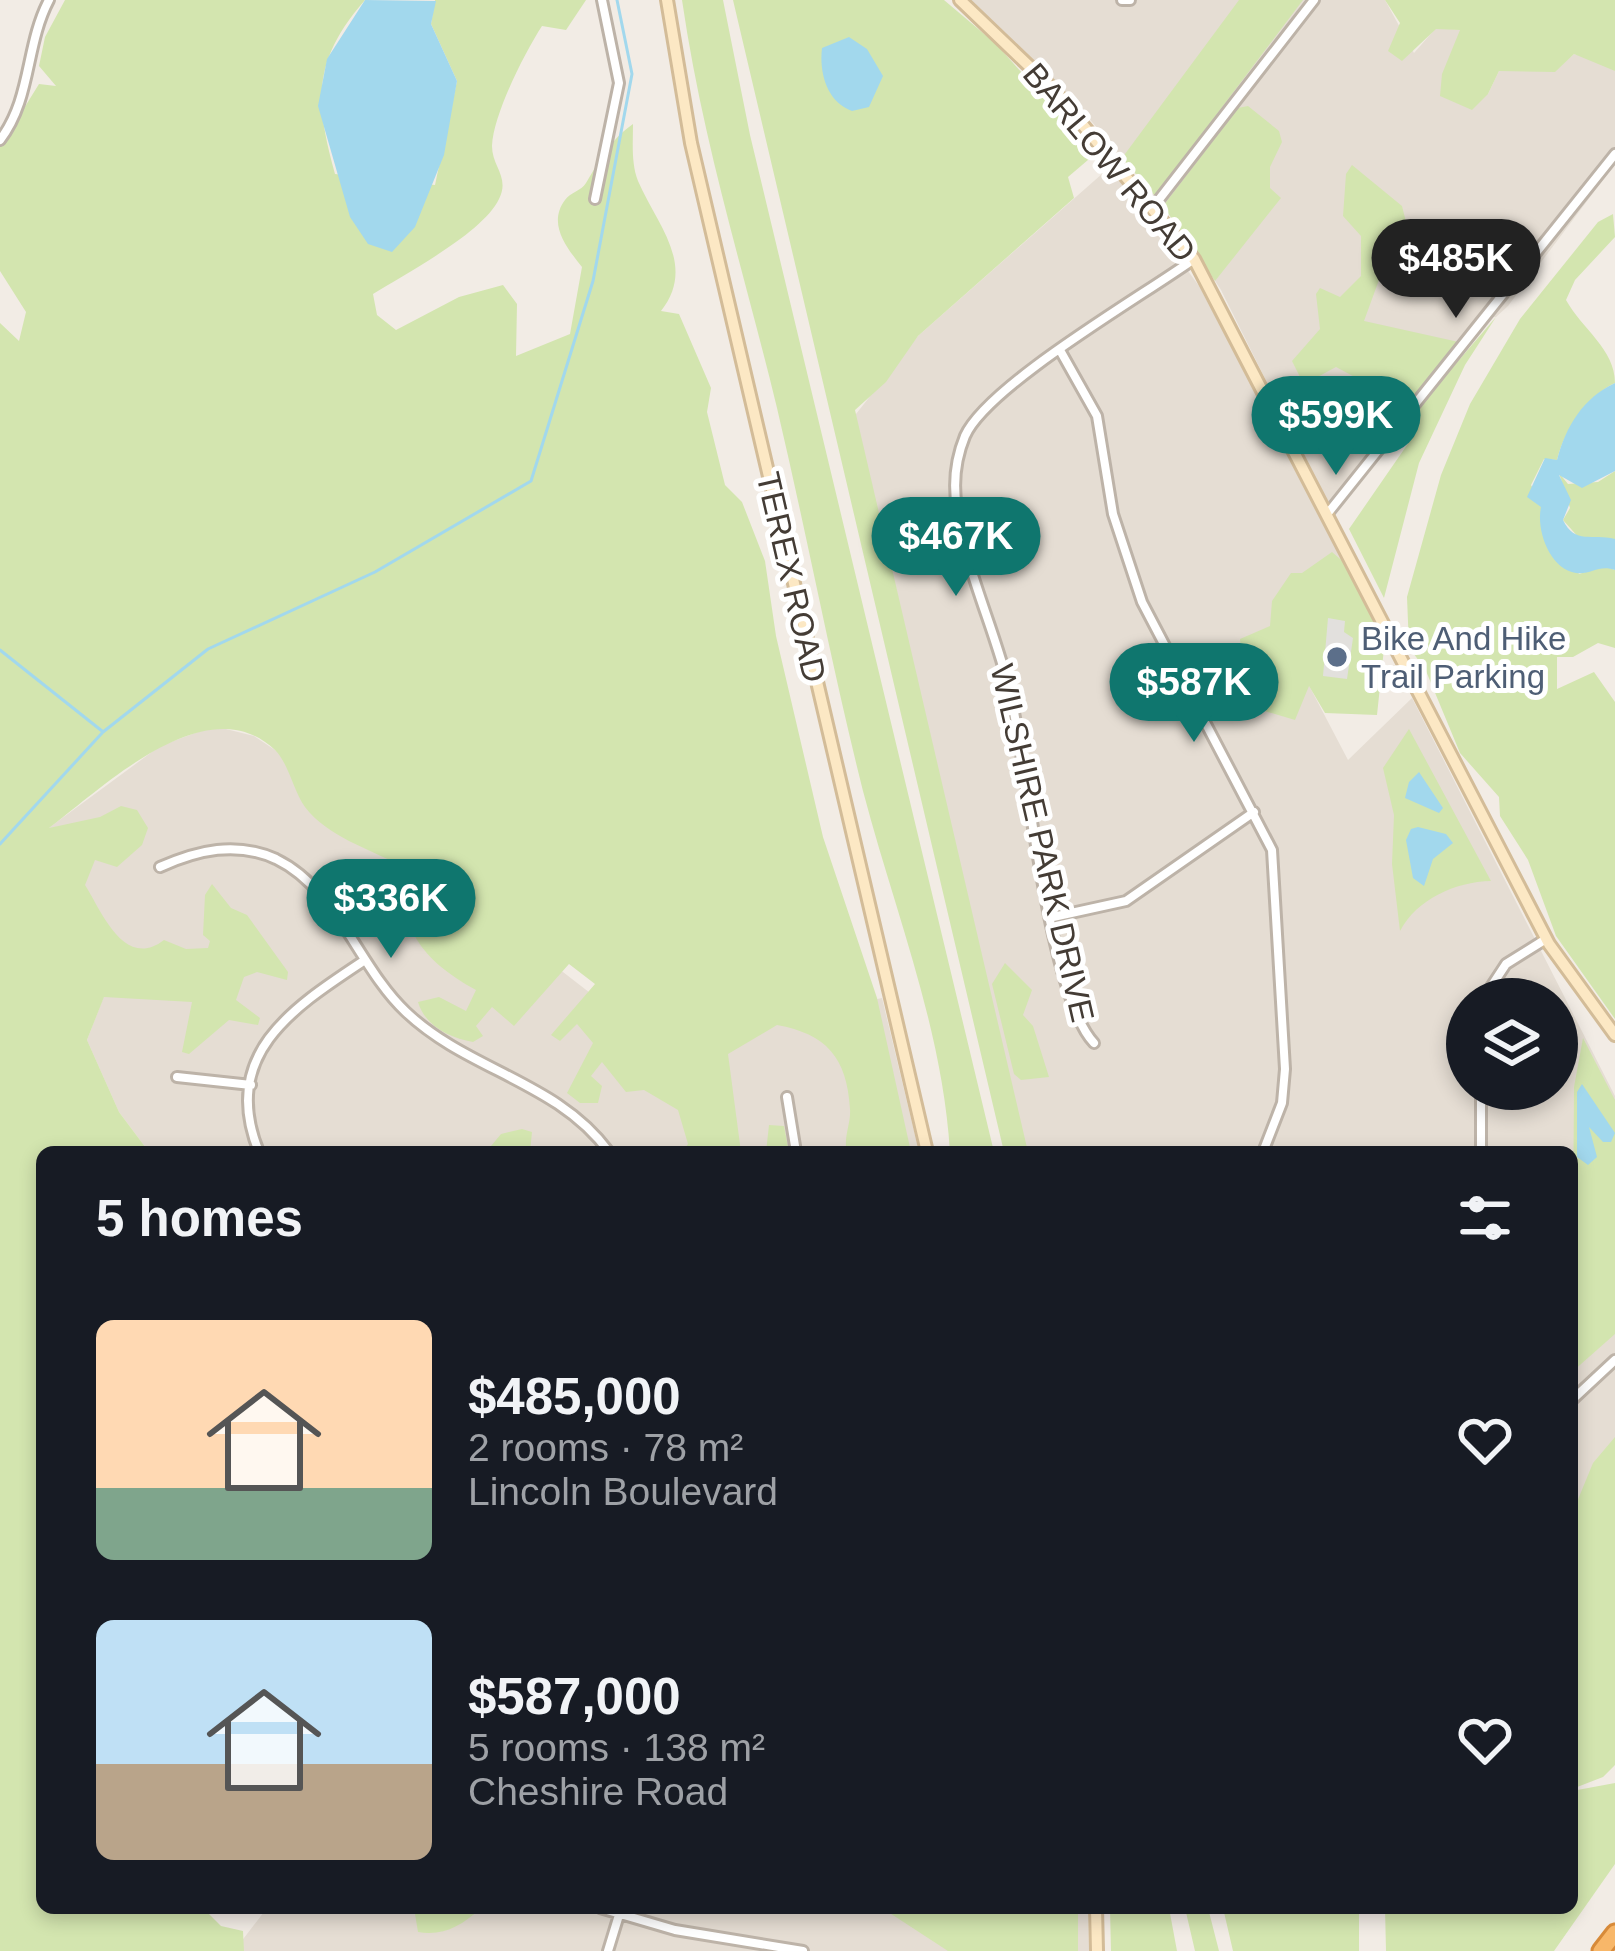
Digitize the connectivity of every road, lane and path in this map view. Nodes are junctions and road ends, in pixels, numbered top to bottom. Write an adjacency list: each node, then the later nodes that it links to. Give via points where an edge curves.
1 (49, 0): 6 (street, via 20,109)
2 (602, 0): 8 (street, via 619,92)
3 (667, 0): 28 (street, TEREX ROAD, via 695,160)
4 (960, 0): 9 (street, BARLOW ROAD, via 1041,76)
5 (1314, 0): 9 (street)
6 (0, 140)
7 (1615, 154): 12 (street)
8 (595, 200)
9 (1154, 206): 10 (street, BARLOW ROAD)
10 (1194, 259): 11 (street, WILSHIRE PARK DRIVE); 12 (street, BARLOW ROAD)
11 (1060, 352): 13 (street, via 1097,416 1113,514 1142,602); 15 (street, WILSHIRE PARK DRIVE, via 978,414 959,454 956,496 971,574 1010,692)
12 (1328, 514): 16 (street, BARLOW ROAD)
13 (1254, 812): 15 (street, via 1126,901); 29 (street, via 1275,864 1285,1069)
14 (160, 867): 17 (street, via 228,849 278,860 321,896)
15 (1053, 916): 20 (street, WILSHIRE PARK DRIVE, via 1075,1013)
16 (1546, 939): 18 (street); 19 (street, BARLOW ROAD)
17 (365, 960): 22 (street, via 284,1018 262,1048); 26 (street, via 415,1020 461,1053 553,1097)
18 (1497, 978)
19 (1615, 1035)
20 (1094, 1043)
21 (177, 1077): 22 (street)
22 (251, 1085): 25 (street)
23 (787, 1097): 27 (street)
24 (1481, 1110): 30 (street)
25 (257, 1146)
26 (604, 1146)
27 (795, 1146)
28 (926, 1146)
29 (1265, 1146)
30 (1481, 1146)
31 (1615, 1360): 32 (street)
32 (1578, 1394)
33 (1096, 1914): 38 (street)
34 (619, 1915): 36 (street); 37 (street)
35 (1615, 1933): 39 (highway)
36 (608, 1951)
37 (803, 1951)
38 (1097, 1951)
39 (1601, 1951)

